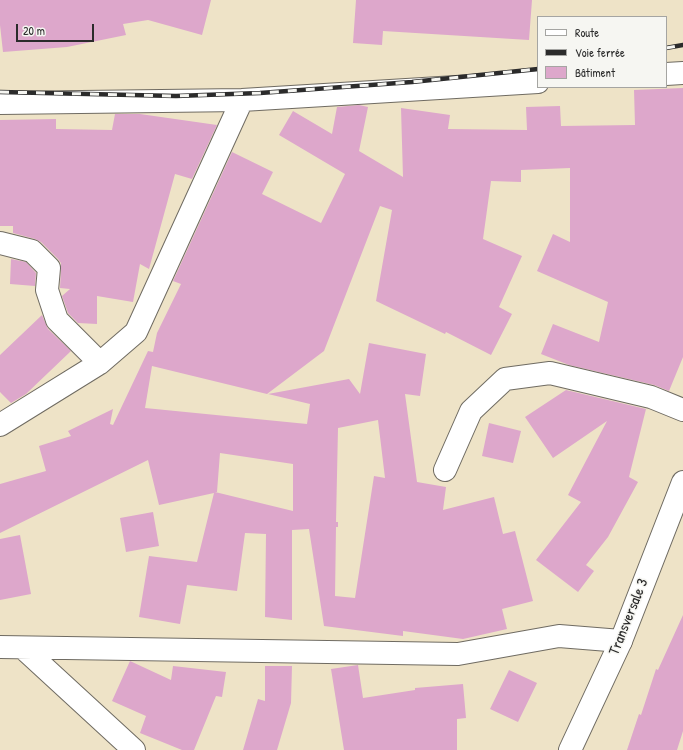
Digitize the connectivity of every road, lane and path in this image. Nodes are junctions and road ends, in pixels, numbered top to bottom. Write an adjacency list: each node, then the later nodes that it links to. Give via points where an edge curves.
1 (683, 73): 2 (street)
2 (667, 74)
3 (537, 82): 4 (street)
4 (242, 100): 5 (street); 7 (street, via 136,332)
5 (0, 103)
6 (0, 243): 7 (street, via 32,251 49,268 47,290 57,320)
7 (100, 363): 9 (street)
8 (683, 410): 10 (street, via 650,397 550,373 505,379 471,411)
9 (0, 425)
10 (446, 470)
11 (683, 482): 12 (street, Transversale 3)
12 (621, 641): 14 (street, via 560,636 458,654); 16 (street, Transversale 3)
13 (0, 647): 14 (street)
14 (24, 648): 15 (street)
15 (134, 750)
16 (570, 750)

